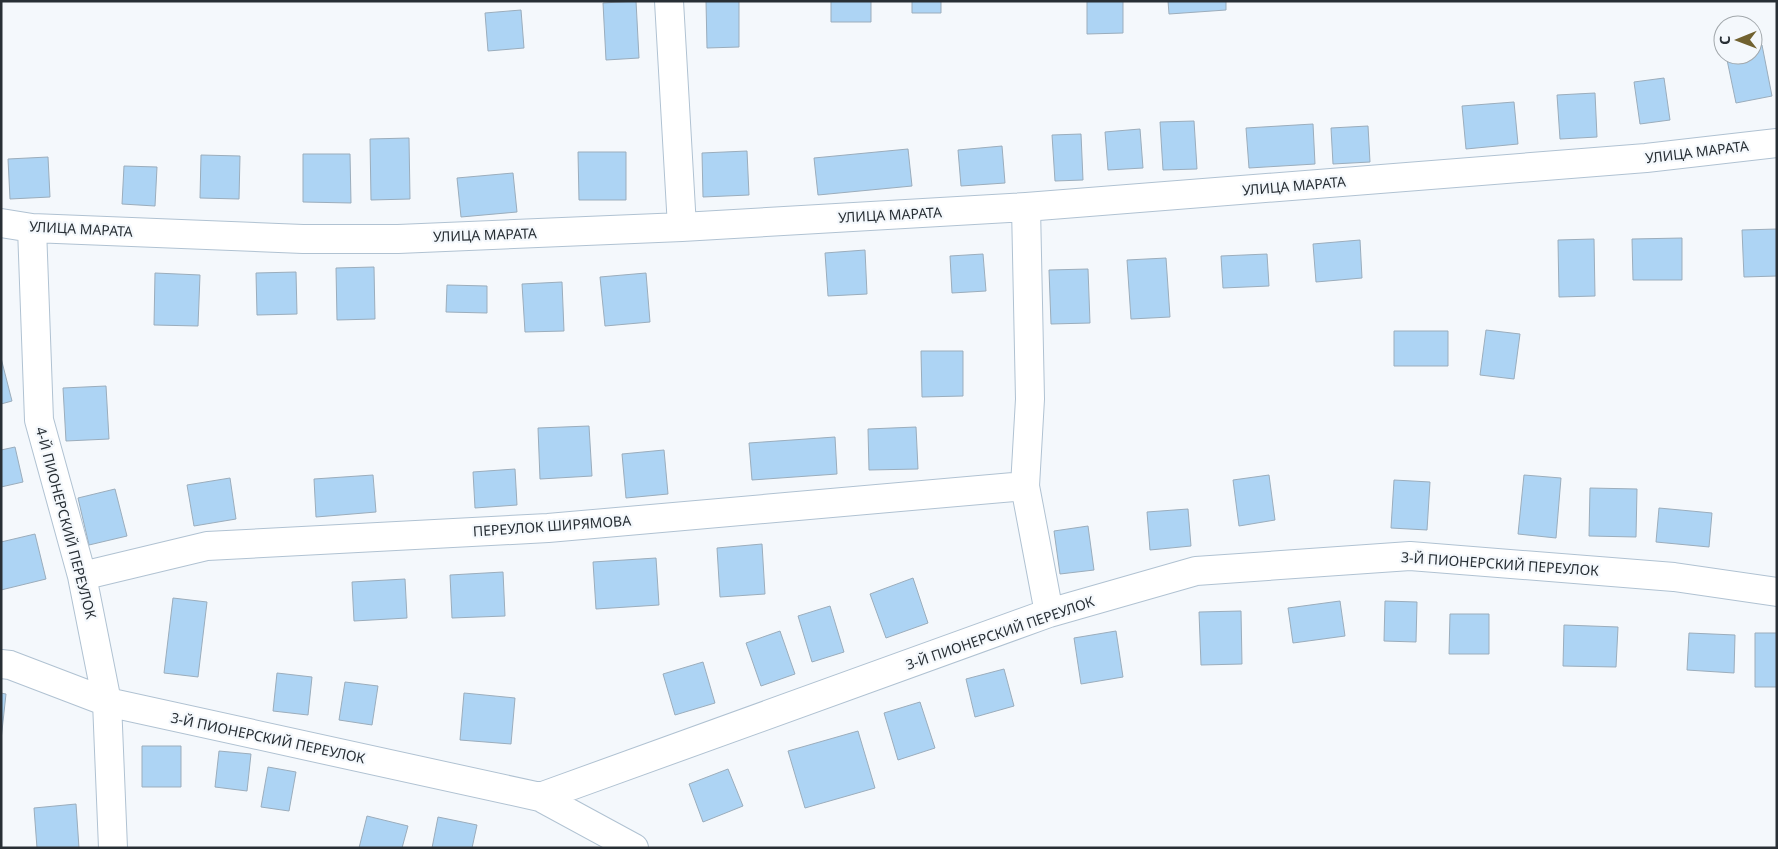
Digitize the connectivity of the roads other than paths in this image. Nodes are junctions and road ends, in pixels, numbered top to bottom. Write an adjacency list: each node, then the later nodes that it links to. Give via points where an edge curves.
1 (669, 1): 5 (street)
2 (1777, 143): 3 (street, УЛИЦА МАРАТА, via 1646,158)
3 (1026, 207): 5 (street, УЛИЦА МАРАТА); 7 (street, via 1030,399)
4 (1, 223): 6 (street, УЛИЦА МАРАТА)
5 (682, 227): 6 (street, УЛИЦА МАРАТА, via 322,239)
6 (32, 228): 8 (street, 4-Й ПИОНЕРСКИЙ ПЕРЕУЛОК, via 39,420)
7 (1025, 486): 8 (street, ПЕРЕУЛОК ШИРЯМОВА, via 548,528 207,546); 10 (street)
8 (82, 576): 12 (street, 4-Й ПИОНЕРСКИЙ ПЕРЕУЛОК)
9 (1777, 592): 10 (street, 3-Й ПИОНЕРСКИЙ ПЕРЕУЛОК, via 1674,577 1410,556 1196,571)
10 (1049, 613): 13 (street, 3-Й ПИОНЕРСКИЙ ПЕРЕУЛОК)
11 (1, 664): 12 (street, 3-Й ПИОНЕРСКИЙ ПЕРЕУЛОК)
12 (108, 702): 13 (street, 3-Й ПИОНЕРСКИЙ ПЕРЕУЛОК); 14 (street, 4-Й ПИОНЕРСКИЙ ПЕРЕУЛОК)
13 (540, 797): 15 (street, 3-Й ПИОНЕРСКИЙ ПЕРЕУЛОК)
14 (112, 848)
15 (634, 848)

